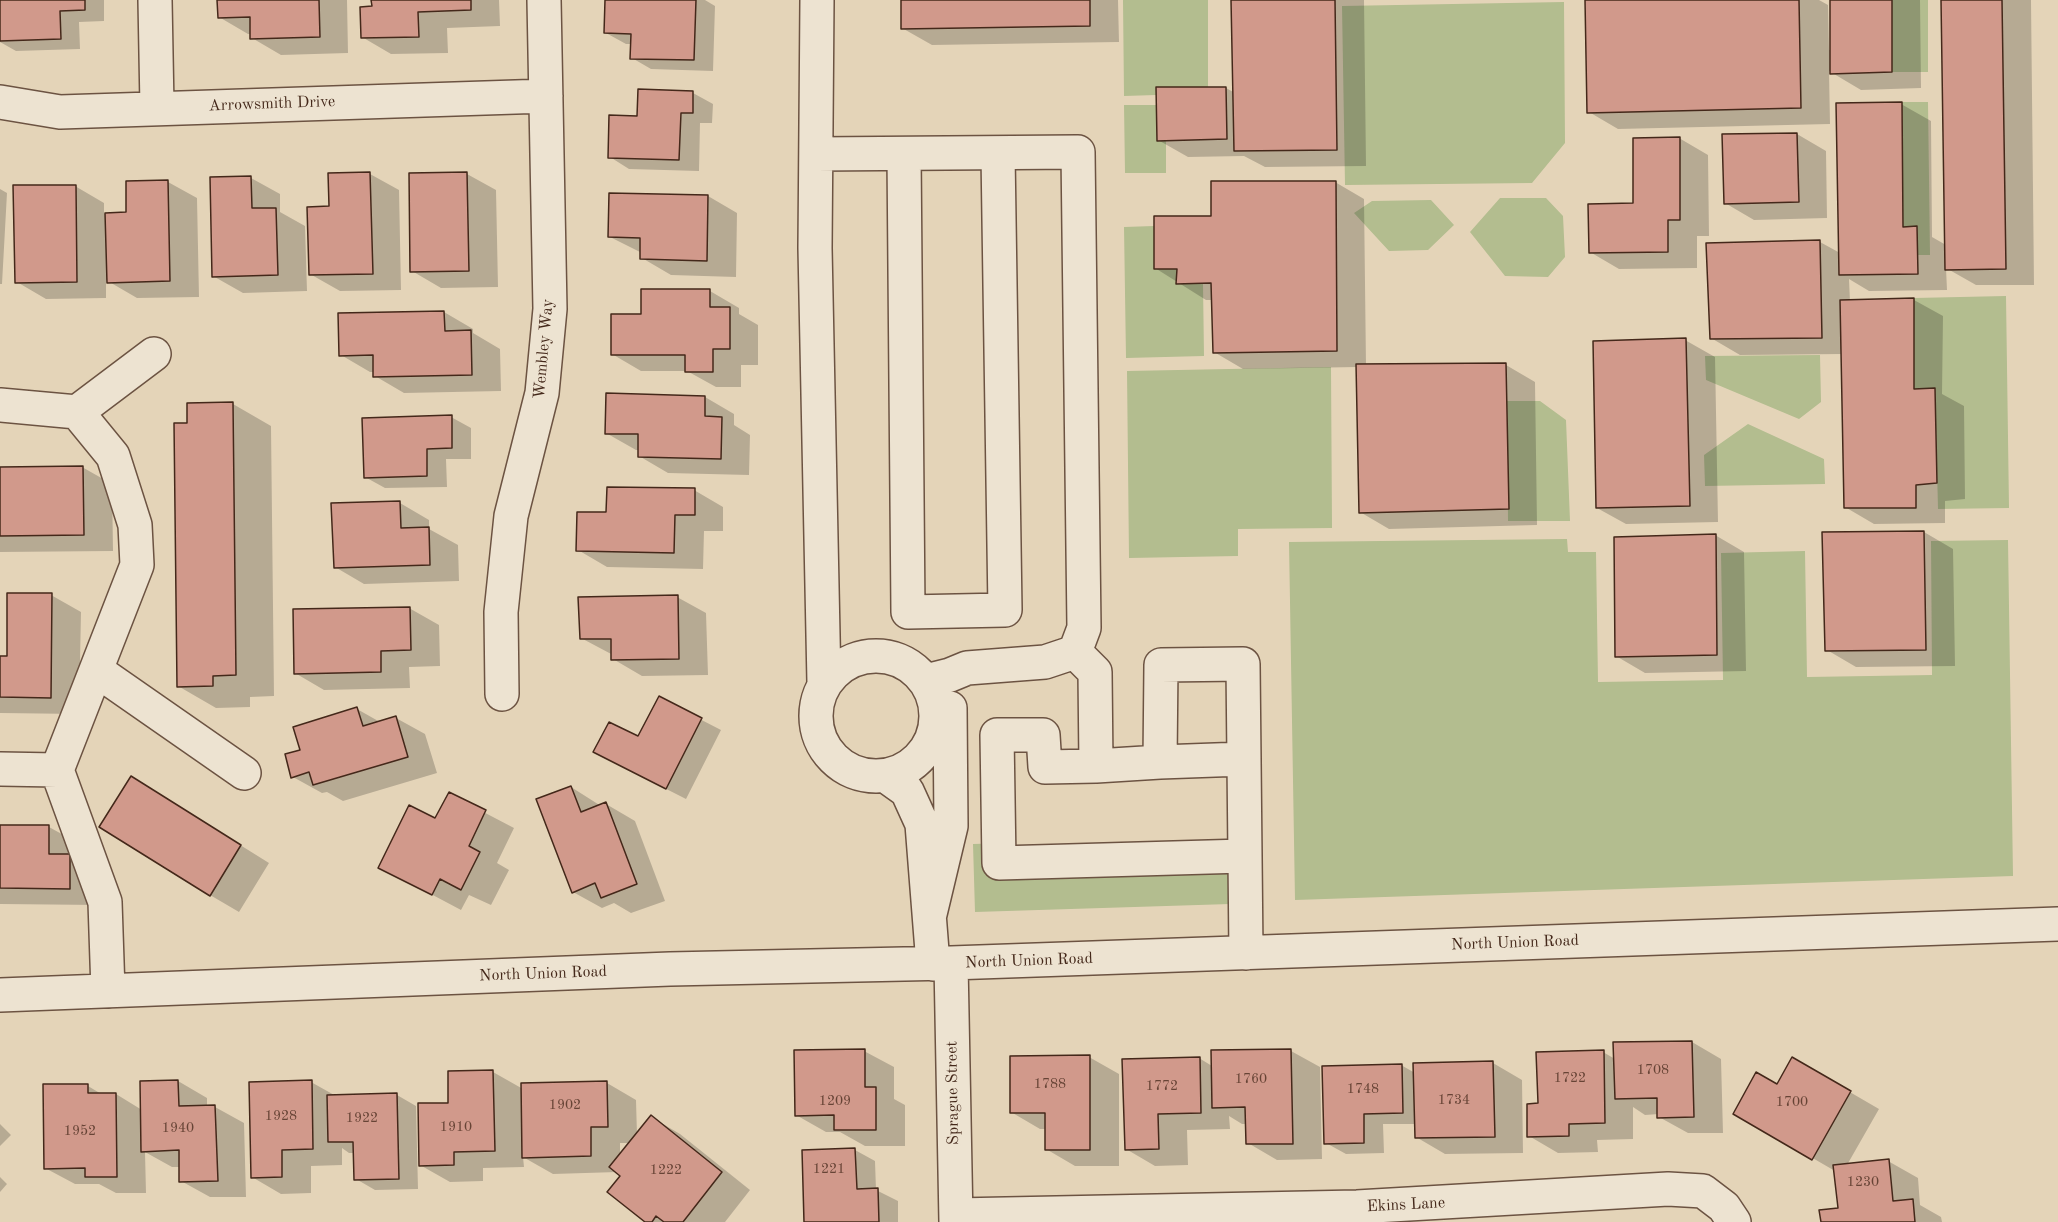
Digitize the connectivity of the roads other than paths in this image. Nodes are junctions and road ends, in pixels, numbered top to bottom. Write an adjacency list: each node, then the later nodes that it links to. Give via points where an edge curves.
1 (155, 0): 6 (street)
2 (544, 0): 4 (street, Wembley Way)
3 (817, 0): 7 (street)
4 (546, 96): 6 (street, Arrowsmith Drive); 17 (street, Wembley Way, via 550,309 542,393 511,516 501,612)
5 (0, 102): 6 (street, Arrowsmith Drive, via 60,112)
6 (157, 107)
7 (816, 154): 8 (street); 16 (street)
8 (904, 154): 9 (street); 9 (street, via 908,612 1005,610)
9 (998, 154): 13 (street, via 1078,152)
10 (154, 354): 12 (street)
11 (0, 405): 12 (street)
12 (77, 412): 14 (street, via 113,456 135,525 137,565)
13 (1079, 640): 15 (street, via 1045,662 967,668); 20 (street, via 1095,672)
14 (96, 670): 22 (street); 23 (street)
15 (938, 678): 16 (street, via 894,657 874,655 855,658 837,668); 24 (street, via 931,739 921,756 905,769); 26 (street, via 951,826)
16 (824, 683): 24 (street, via 816,702 820,741 831,757 847,769 866,776)
17 (502, 694)
18 (1243, 759): 19 (street); 19 (street, via 1243,664 1161,665); 25 (street)
19 (1160, 762): 20 (street)
20 (1096, 766): 25 (street, via 1045,767 1043,735 997,735 999,863)
21 (0, 769): 22 (street)
22 (57, 770): 30 (street, via 105,902)
23 (244, 773)
24 (886, 776): 26 (street, Sprague Street, via 907,791 922,824)
25 (1244, 856): 28 (street)
26 (930, 914): 29 (street, Sprague Street)
27 (2058, 924): 28 (street, North Union Road)
28 (1246, 953): 29 (street, North Union Road)
29 (942, 964): 30 (street, North Union Road, via 670,969); 33 (street, Sprague Street)
30 (108, 991): 31 (street, North Union Road)
31 (0, 995)
32 (1357, 1215): 33 (street, Ekins Lane); 34 (street, Ekins Lane, via 1668,1189 1703,1191)
33 (956, 1219)
34 (1734, 1222)

